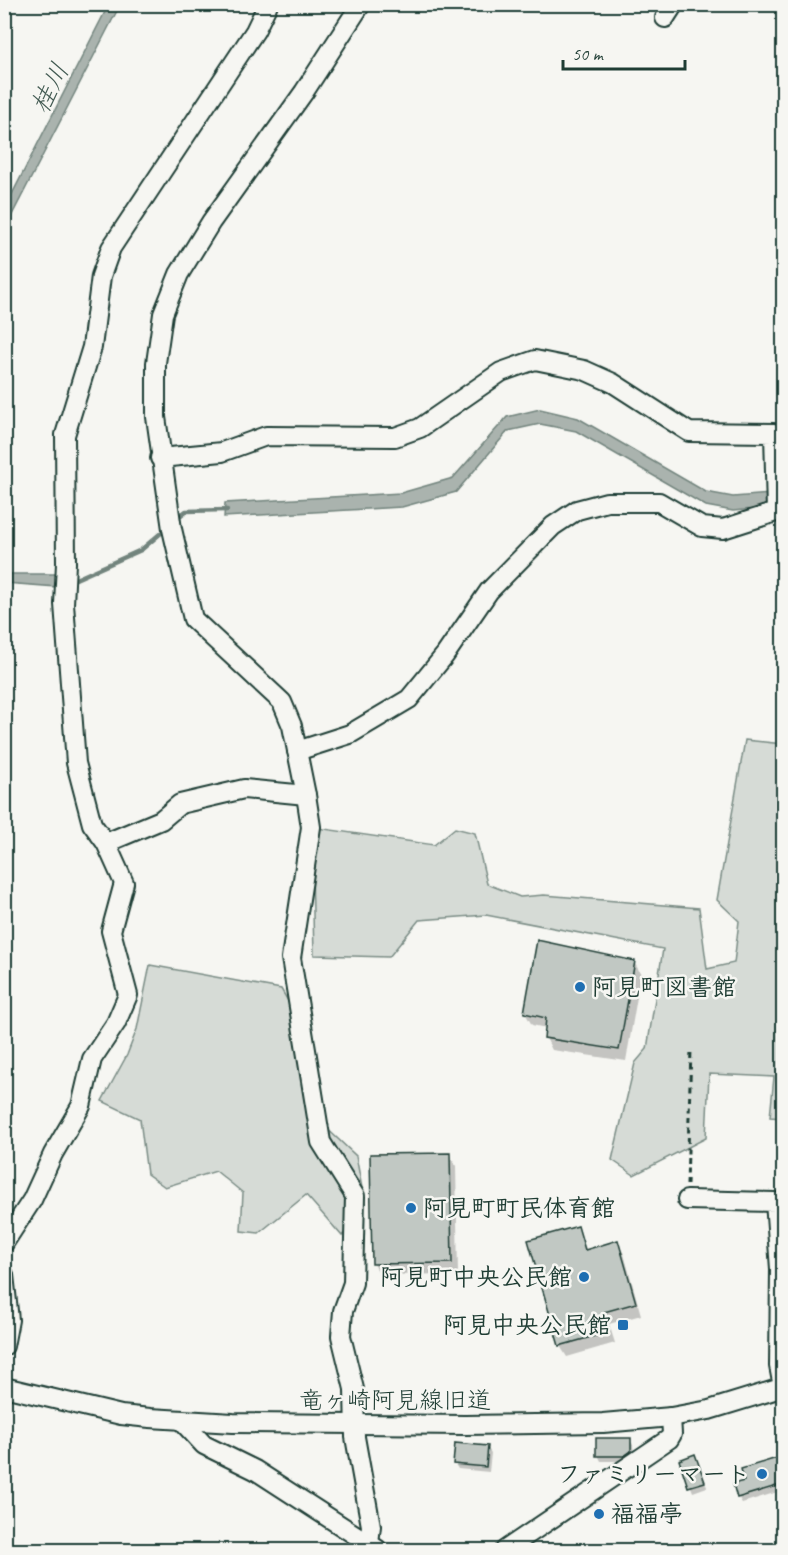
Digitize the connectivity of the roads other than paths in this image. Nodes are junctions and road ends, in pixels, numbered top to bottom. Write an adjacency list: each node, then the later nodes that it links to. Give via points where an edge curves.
1 (268, 4): 7 (street, via 255,31 111,248 101,276 92,347 65,435 64,604 76,763 92,824)
2 (361, 4): 3 (street, via 179,273 162,314 156,363)
3 (160, 458): 4 (street, via 222,452 266,436 395,437 420,428 501,372 535,360 584,370 613,383 689,432 774,433); 5 (street, via 193,619 282,702)
4 (780, 513): 5 (street, via 723,529 702,527 659,502 607,502 578,510 553,526 489,591 409,699 350,734)
5 (297, 751): 6 (street)
6 (306, 795): 7 (street, via 244,789 180,804 161,820); 17 (street, via 311,827 291,958 321,1142 355,1196 353,1283 343,1311 341,1336 354,1389)
7 (106, 843): 9 (street, via 124,883 111,931 128,995 116,1023 92,1059 81,1106 32,1200)
8 (687, 1200): 10 (street, via 775,1202)
9 (4, 1243)
10 (781, 1251): 14 (street, via 779,1366)
11 (4, 1275): 12 (street, via 9,1320)
12 (4, 1346)
13 (4, 1387): 16 (street, 竜ヶ崎阿見線旧道, via 121,1415)
14 (783, 1387): 15 (street, 竜ヶ崎阿見線旧道, via 709,1410)
15 (671, 1417): 17 (street, 竜ヶ崎阿見線旧道, via 544,1425); 19 (street, via 669,1439)
16 (182, 1420): 17 (street, 竜ヶ崎阿見線旧道); 18 (street, via 204,1445 255,1470)
17 (355, 1425): 18 (street)
18 (374, 1547)
19 (505, 1551)

